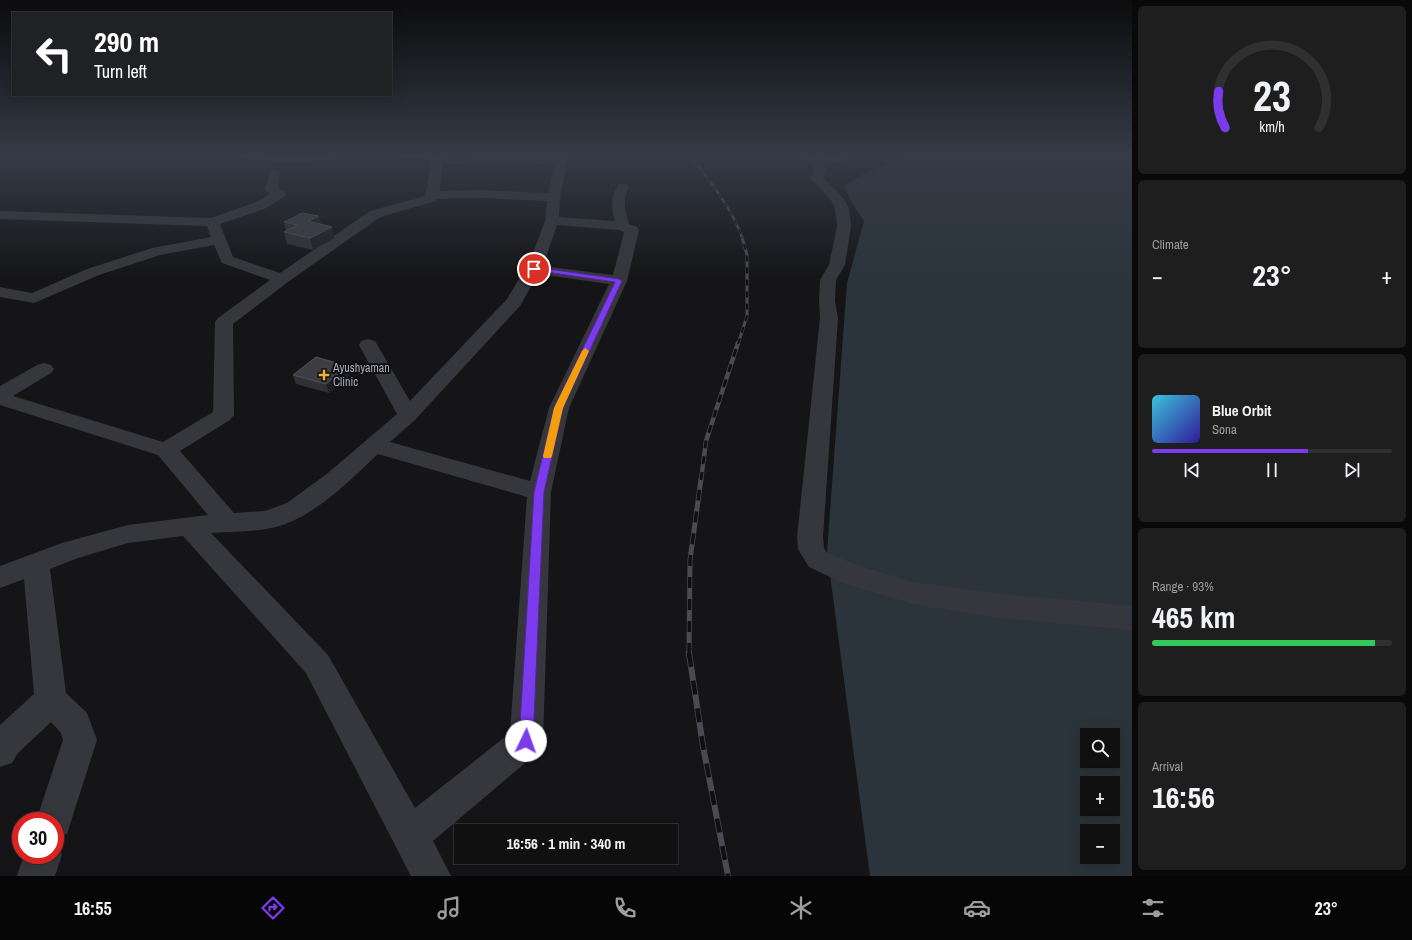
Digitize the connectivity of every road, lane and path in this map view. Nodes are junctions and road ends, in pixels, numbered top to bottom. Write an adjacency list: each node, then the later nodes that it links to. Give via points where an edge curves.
1 (431, 195): 13 (street, via 431,198 375,214)
2 (277, 196): 9 (street, via 259,206)
3 (491, 196): 7 (street)
4 (555, 196): 7 (street)
5 (618, 196): 10 (street, via 618,213)
6 (834, 196): 29 (street, via 842,208 844,226 837,265 828,280 827,290 829,318 810,537 811,549 818,560 853,575 913,593 1001,606)
7 (553, 209): 10 (street); 12 (street)
8 (4, 217): 9 (street)
9 (212, 222): 11 (street)
10 (622, 226): 14 (street, via 632,230)
11 (219, 240): 13 (street, via 227,260); 16 (street, via 157,251 93,272 34,298)
12 (534, 269): 14 (street); 21 (street, via 514,302)
13 (282, 280): 23 (street, via 224,322 223,415)
14 (619, 281): 24 (street, via 559,408)
15 (0, 292): 16 (street)
16 (23, 296): 17 (street)
17 (0, 307)
18 (368, 345): 21 (street)
19 (44, 369): 20 (street)
20 (0, 396): 23 (street)
21 (408, 415): 22 (street)
22 (374, 445): 24 (street); 25 (street, via 336,479 296,509 267,520)
23 (166, 450): 25 (street)
24 (539, 492): 33 (street, via 526,741)
25 (228, 523): 26 (street)
26 (189, 526): 27 (street, via 128,534); 33 (street, via 317,664)
27 (36, 563): 28 (street); 30 (street)
28 (0, 577)
29 (1132, 618)
30 (51, 700): 31 (street, via 6,742); 32 (street, via 75,724 80,740)
31 (0, 751)
32 (57, 812)
33 (410, 836): 36 (street)
34 (40, 864): 35 (street)
35 (36, 876)
36 (432, 876)

